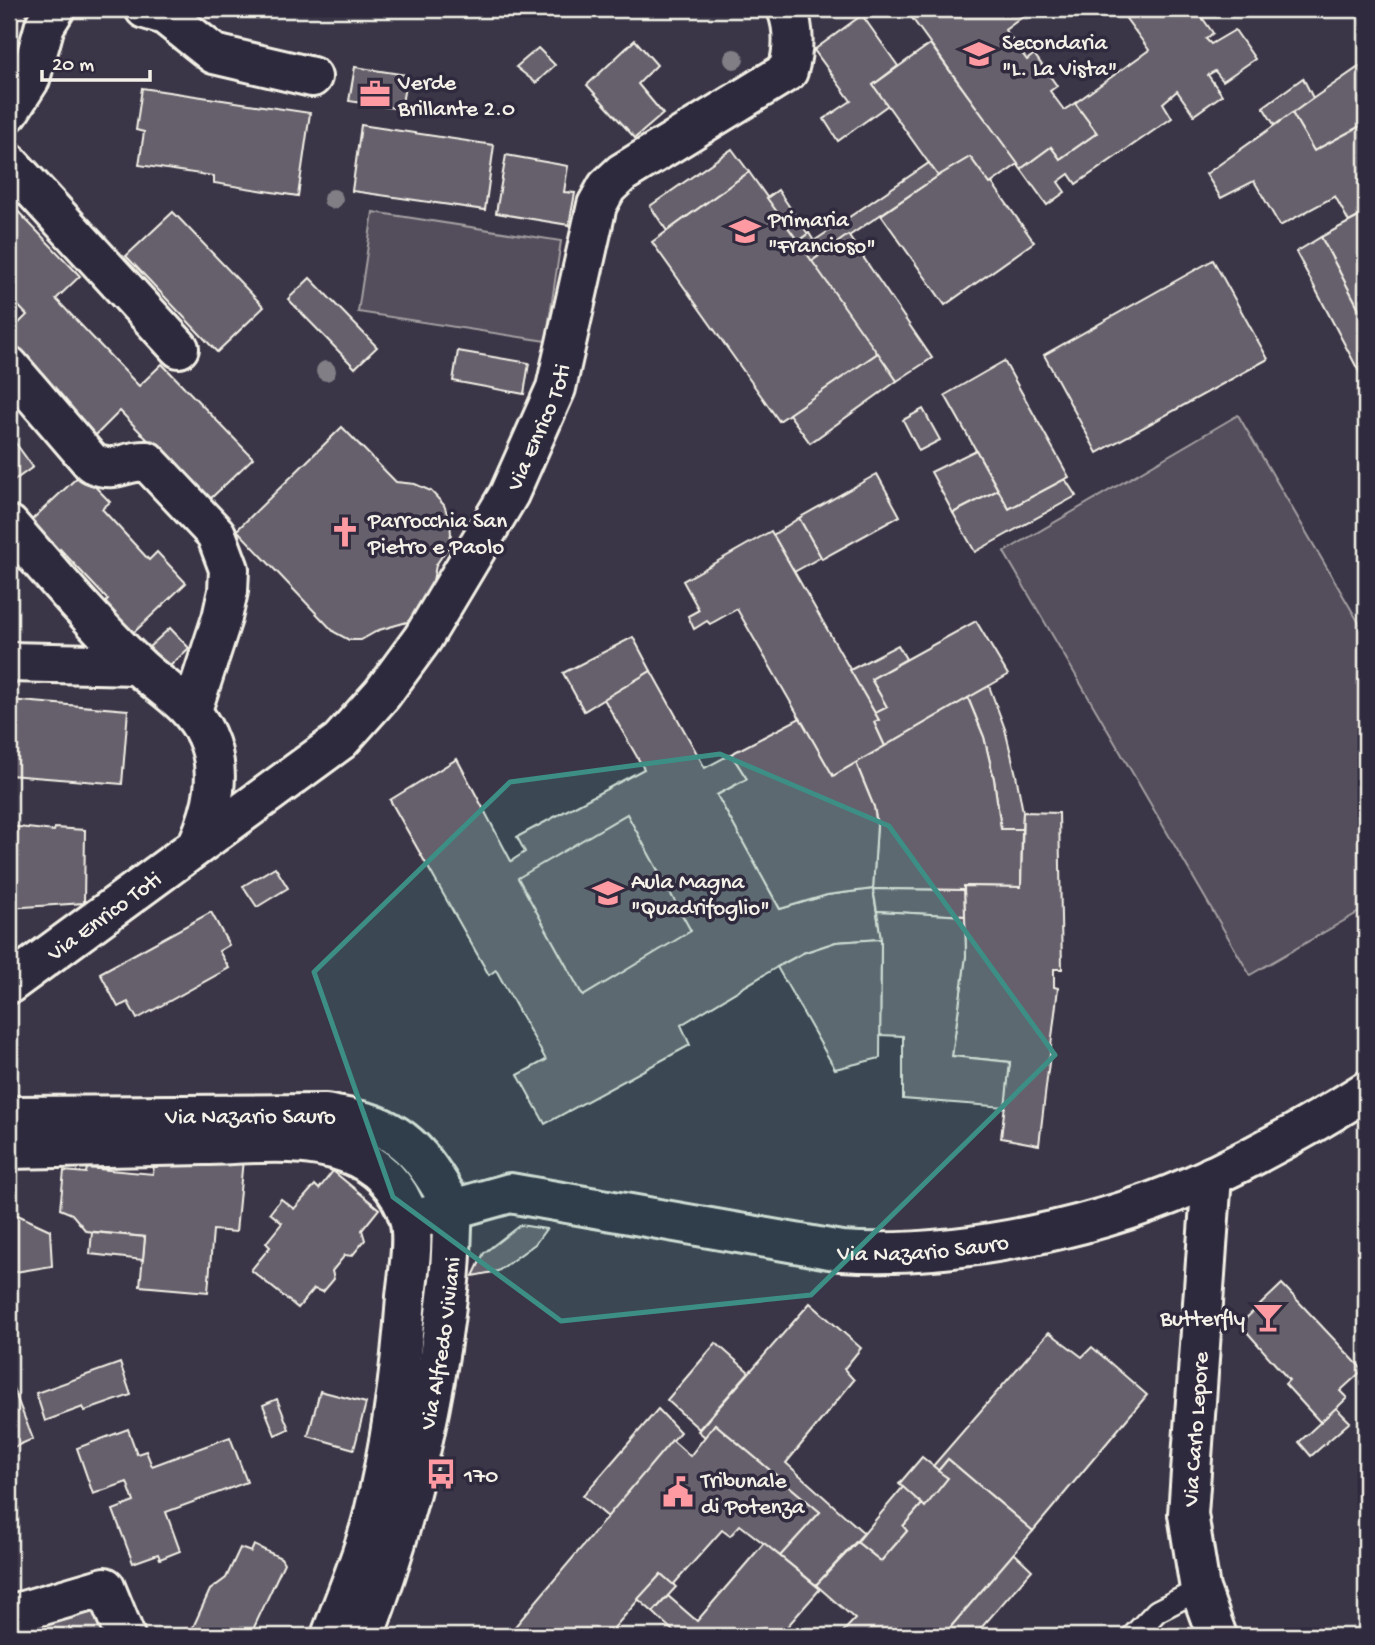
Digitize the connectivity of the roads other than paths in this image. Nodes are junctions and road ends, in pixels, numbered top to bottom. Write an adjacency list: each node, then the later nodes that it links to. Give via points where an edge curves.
1 (55, 9): 5 (street, via 45,25 30,79)
2 (145, 9): 4 (street, via 165,15 214,54)
3 (787, 9): 13 (street, Via Enrico Toti, via 793,36 788,71 622,173 607,187 597,205 556,388 509,494 424,638 340,741)
4 (312, 77)
5 (9, 112)
6 (9, 163): 7 (street)
7 (179, 348)
8 (9, 366): 12 (street, via 92,463 104,468 147,461 216,534 229,569 228,591)
9 (9, 525): 11 (street)
10 (9, 662): 11 (street)
11 (137, 665): 12 (street)
12 (192, 710): 13 (street, via 207,737 214,764 215,792)
13 (198, 844): 14 (street, Via Enrico Toti)
14 (9, 984)
15 (1366, 1091): 18 (street, Via Nazario Sauro)
16 (9, 1116): 19 (street, Via Nazario Sauro, via 326,1114 372,1124 403,1140 430,1168)
17 (9, 1149): 20 (street, Via Nazario Sauro, via 323,1146 358,1158 385,1175 400,1195)
18 (1212, 1176): 19 (street, Via Nazario Sauro, via 1072,1226 976,1244 881,1254 841,1251 510,1193); 21 (street, Via Carlo Lepore, via 1188,1514)
19 (453, 1208): 20 (street, Via Nazario Sauro); 25 (street, Via Alfredo Viviani, via 441,1346 418,1460)
20 (410, 1221): 24 (street, Via Alfredo Viviani, via 402,1347 387,1453 373,1519)
21 (1200, 1589): 26 (lane, via 1157,1611); 27 (street, Via Carlo Lepore)
22 (9, 1615): 23 (street, via 105,1587)
23 (125, 1636)
24 (331, 1636)
25 (364, 1636)
26 (1133, 1636)
27 (1217, 1636)

